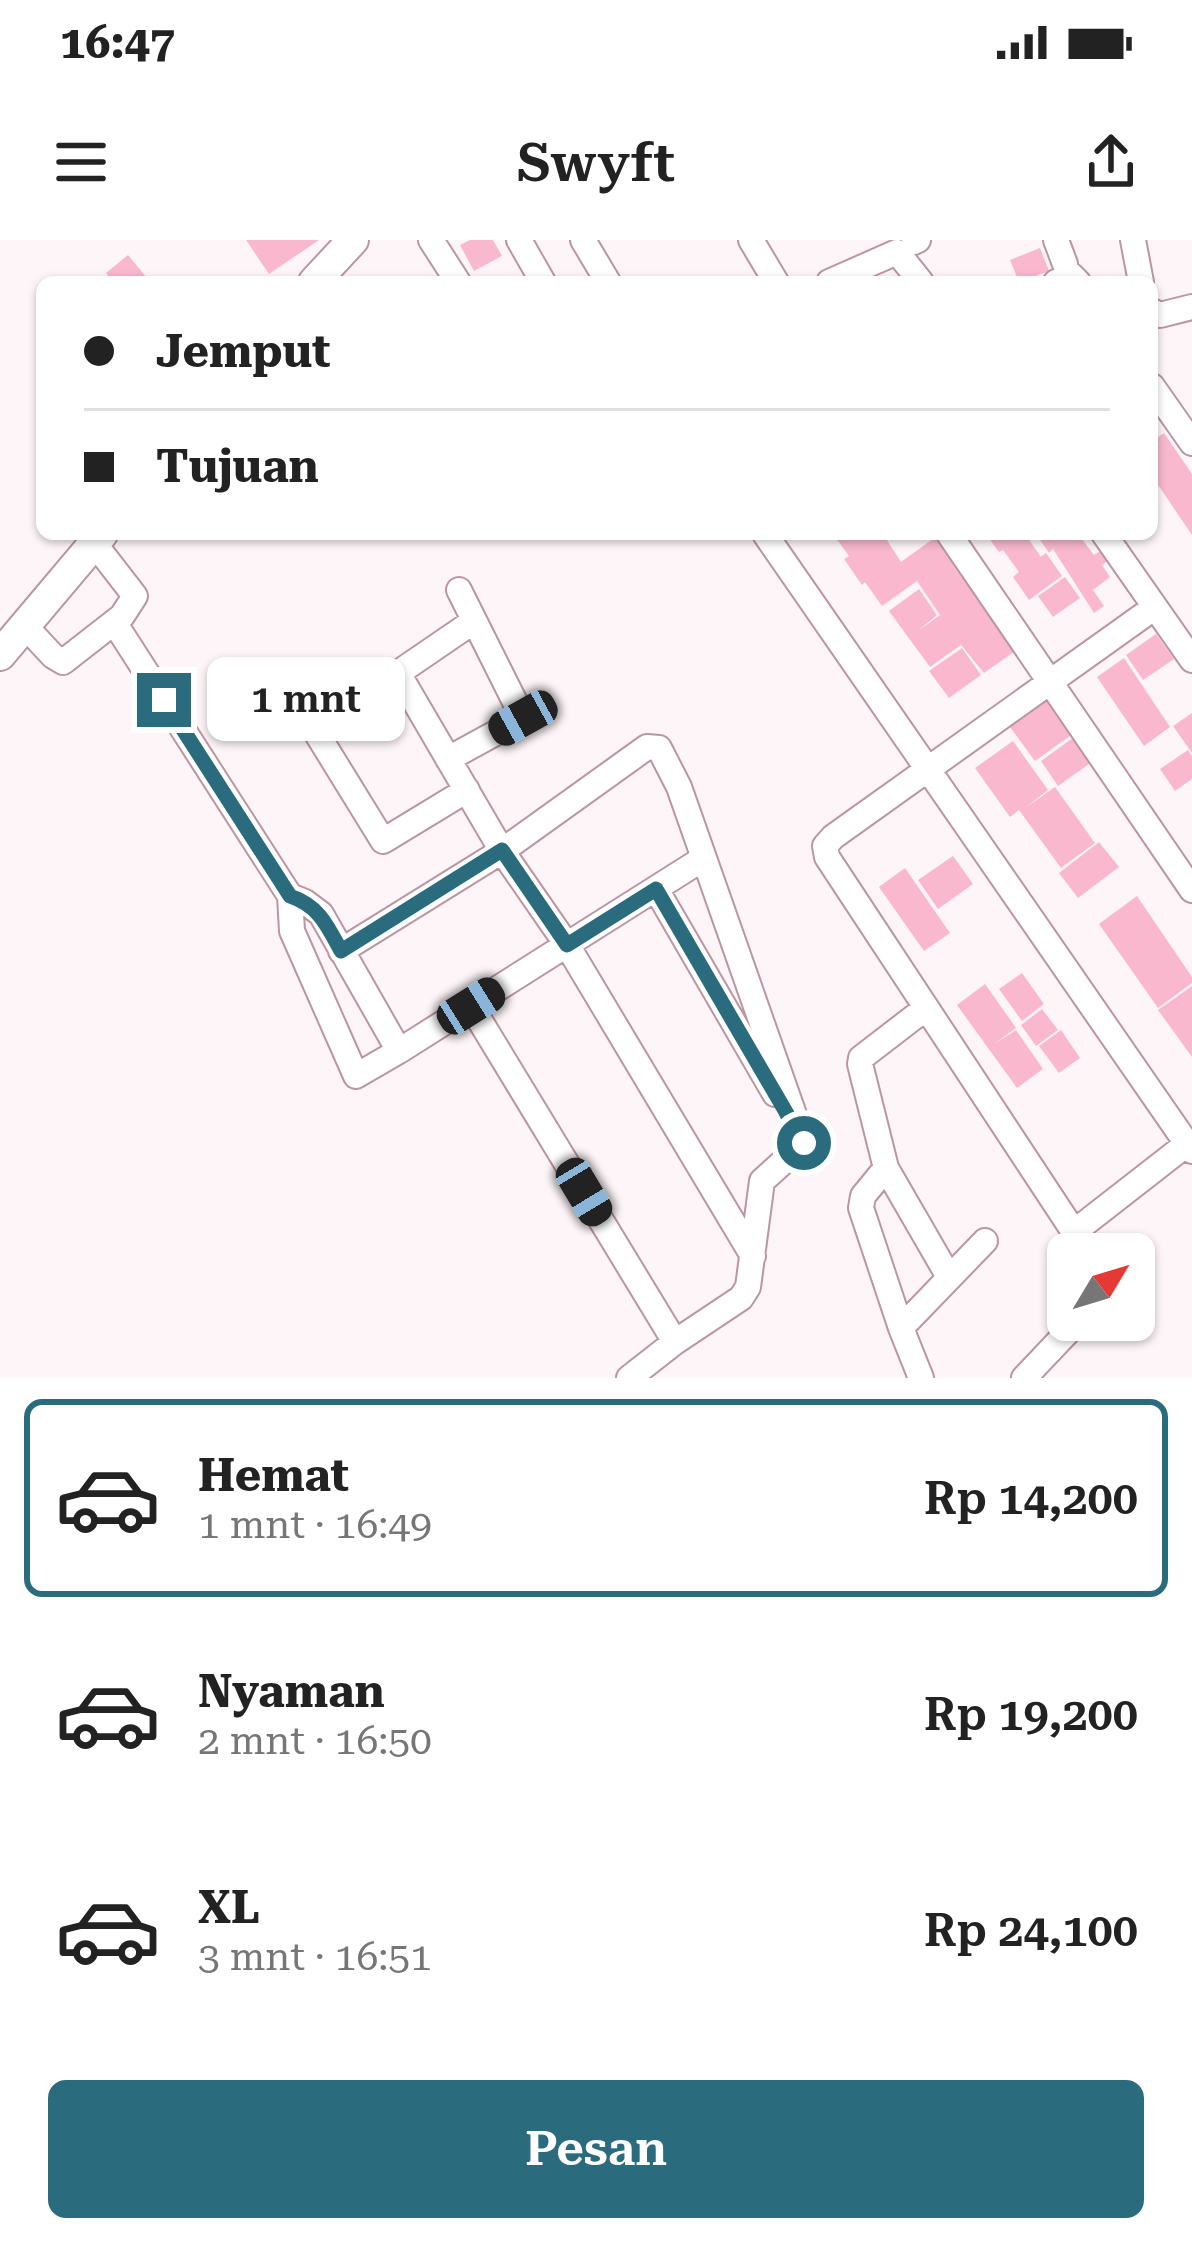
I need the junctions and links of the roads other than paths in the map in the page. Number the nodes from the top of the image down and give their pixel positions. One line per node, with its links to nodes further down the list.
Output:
1 (431, 240): 8 (street)
2 (518, 240): 9 (street)
3 (583, 240): 10 (street)
4 (751, 240): 11 (street)
5 (1132, 240): 14 (street)
6 (340, 245): 7 (main road)
7 (318, 276)
8 (454, 276)
9 (539, 276)
10 (604, 276)
11 (772, 276)
12 (843, 276): 13 (street)
13 (917, 276)
14 (1140, 276)
15 (1192, 307): 16 (street)
16 (1158, 314)
17 (1158, 393): 18 (street)
18 (1188, 427)
19 (97, 540): 28 (main road)
20 (99, 540): 27 (street)
21 (768, 540): 34 (street)
22 (953, 540): 32 (street)
23 (1108, 540): 25 (street)
24 (459, 590): 26 (street)
25 (1155, 607): 30 (street); 32 (street)
26 (474, 621): 31 (street); 33 (street)
27 (114, 622): 28 (street); 40 (street)
28 (25, 626): 29 (main road)
29 (0, 656)
30 (1192, 659)
31 (398, 673): 33 (street); 35 (street)
32 (1050, 680): 34 (street); 39 (street)
33 (448, 759): 35 (street)
34 (928, 767): 44 (street); 47 (street)
35 (467, 790): 36 (street)
36 (502, 850): 37 (street); 41 (street); 42 (street)
37 (704, 858): 38 (street); 46 (street)
38 (656, 889): 41 (street); 46 (street)
39 (1192, 890)
40 (290, 896): 42 (street); 45 (street)
41 (567, 945): 43 (street); 51 (street)
42 (341, 951): 45 (street)
43 (471, 1006): 45 (street); 55 (street)
44 (926, 1008): 48 (street); 49 (street)
45 (399, 1051)
46 (804, 1143): 51 (street)
47 (1189, 1147): 49 (street)
48 (886, 1168): 52 (street); 53 (street)
49 (1074, 1232)
50 (986, 1241): 52 (street)
51 (753, 1256): 55 (street)
52 (949, 1277): 53 (street)
53 (901, 1328): 57 (street)
54 (1059, 1341): 58 (street)
55 (675, 1342): 56 (street)
56 (629, 1378)
57 (921, 1378)
58 (1024, 1378)

